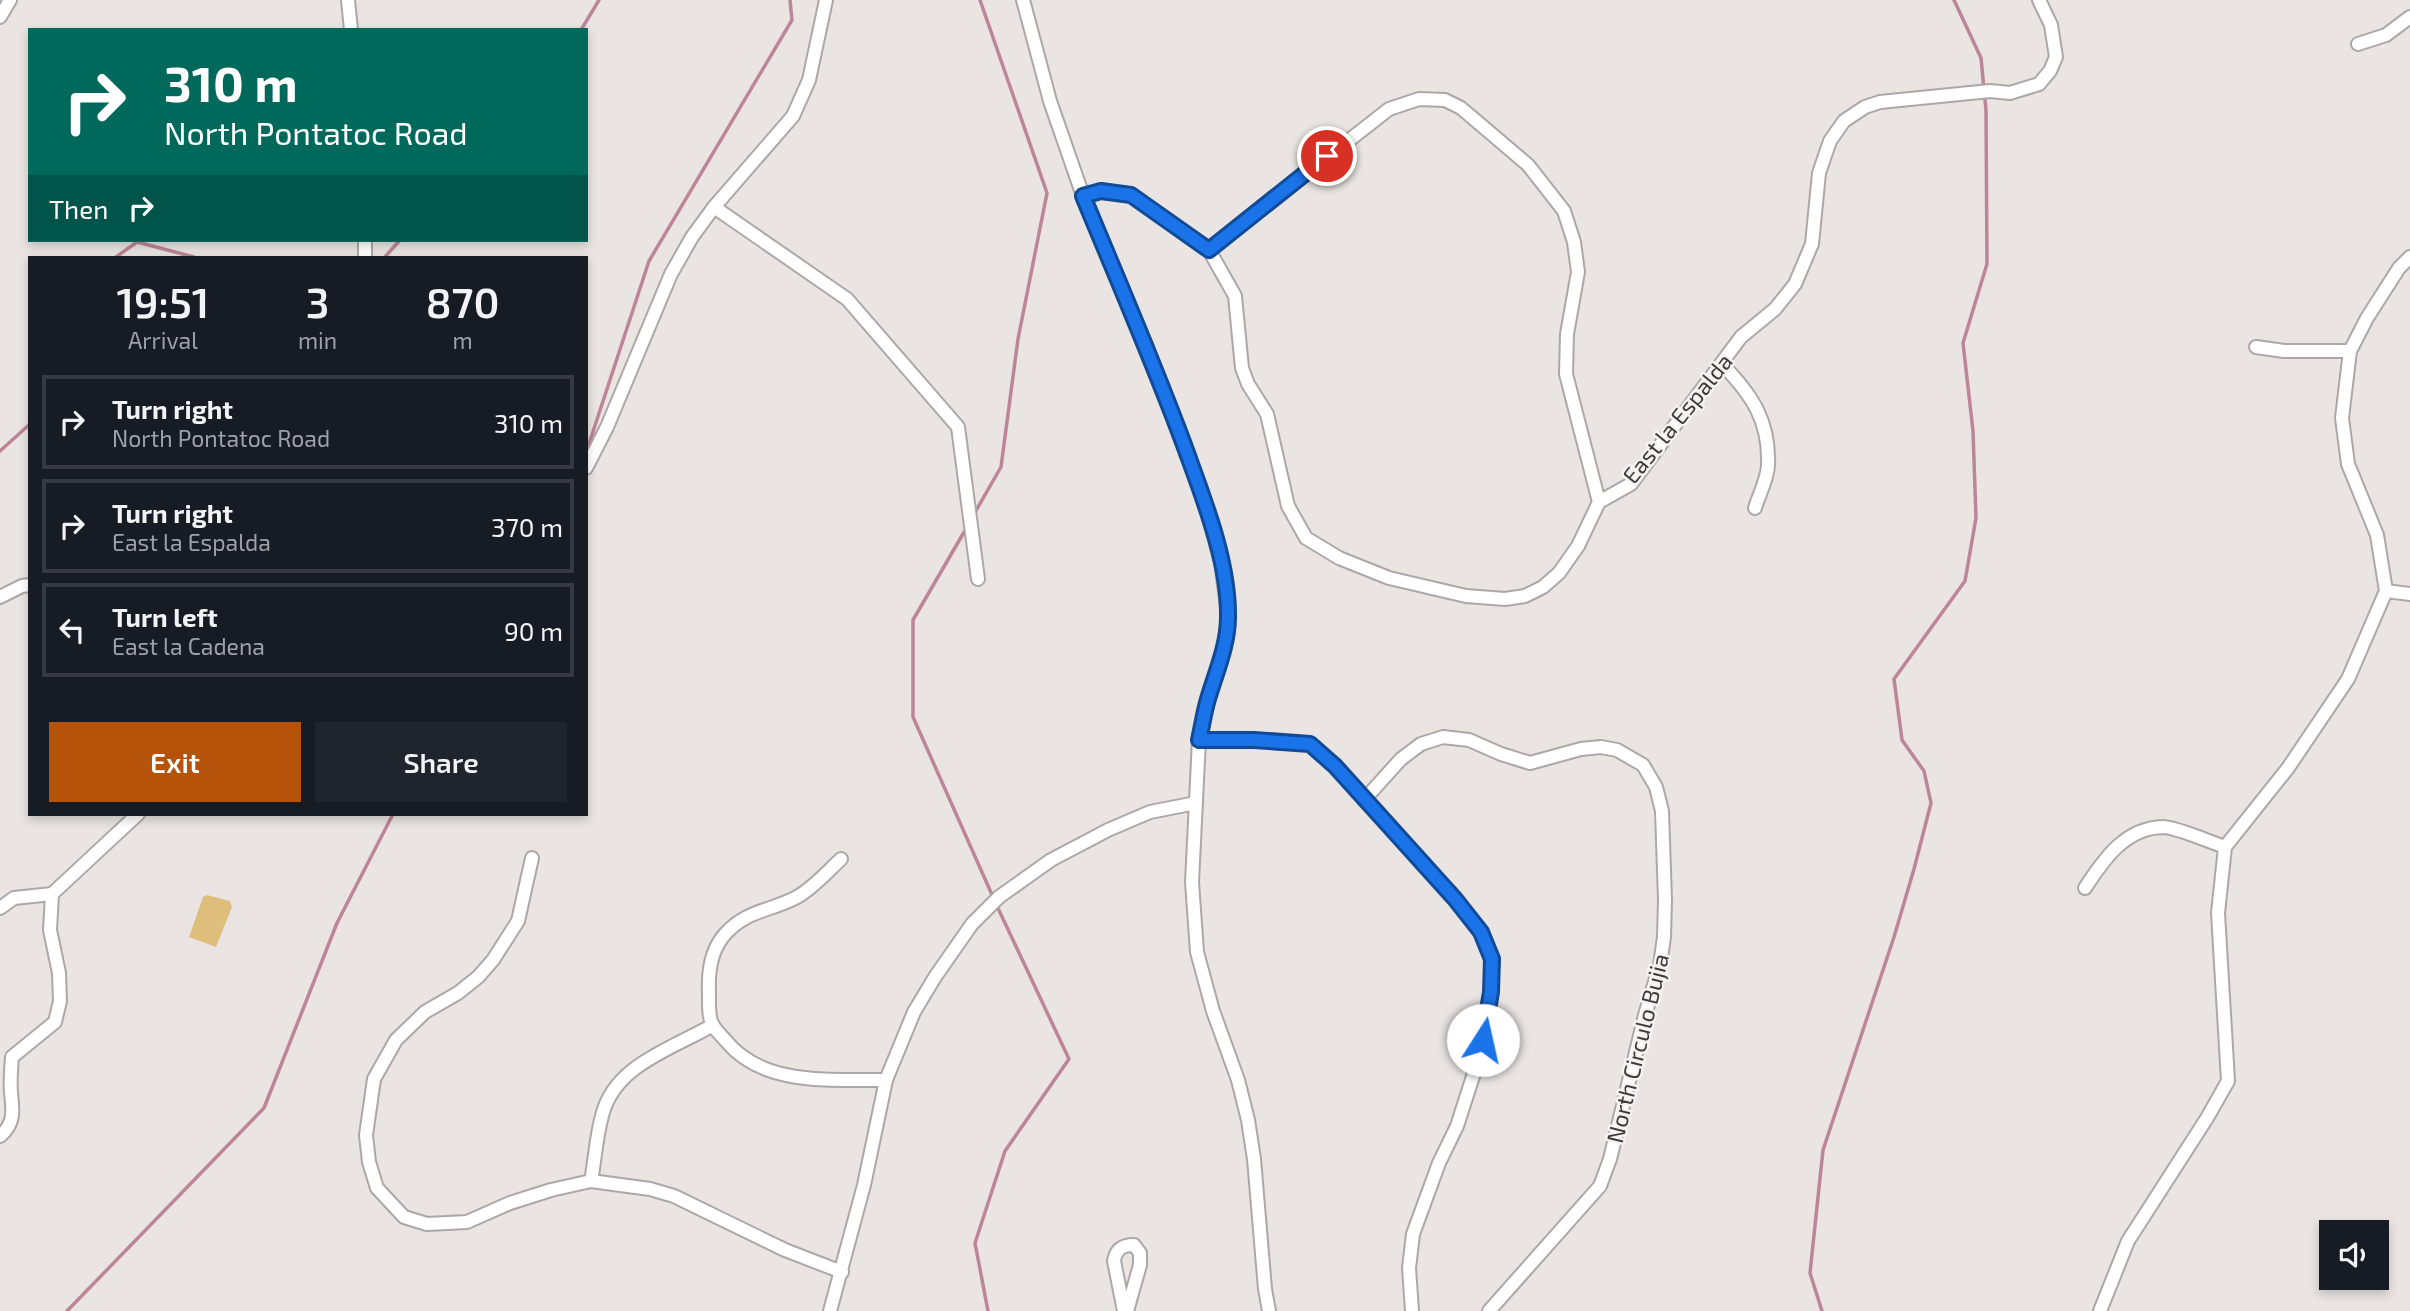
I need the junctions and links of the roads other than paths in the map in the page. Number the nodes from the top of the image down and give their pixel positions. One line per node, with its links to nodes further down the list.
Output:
1 (10, 0): 6 (street)
2 (348, 0): 8 (street)
3 (826, 0): 11 (street)
4 (1023, 0): 10 (street)
5 (2039, 0): 16 (street, East la Espalda)
6 (0, 17)
7 (2410, 17): 9 (street)
8 (351, 28)
9 (2358, 44)
10 (1083, 196): 12 (street); 25 (street)
11 (714, 207): 17 (street); 20 (street)
12 (1209, 250): 18 (street); 18 (street)
13 (2410, 257): 15 (street)
14 (2256, 347): 15 (street)
15 (2350, 351): 22 (street)
16 (1722, 364): 18 (street, East la Espalda); 19 (street)
17 (588, 464)
18 (1599, 502)
19 (1755, 508)
20 (978, 579)
21 (28, 585): 24 (street)
22 (2386, 591): 23 (street); 29 (street)
23 (2410, 593)
24 (0, 597)
25 (1199, 740): 26 (street); 27 (street)
26 (1364, 800): 42 (street); 43 (street, North Circulo Bujia)
27 (1196, 803): 36 (street); 41 (street)
28 (136, 816): 33 (street)
29 (2225, 847): 32 (street); 44 (street)
30 (532, 858): 38 (street)
31 (841, 859): 35 (street)
32 (2085, 888)
33 (52, 894): 34 (street); 37 (street)
34 (0, 908)
35 (713, 1025): 36 (street); 38 (street)
36 (886, 1080): 39 (street)
37 (0, 1136)
38 (592, 1181): 39 (street)
39 (842, 1272): 40 (street)
40 (830, 1311)
41 (1269, 1311)
42 (1412, 1311)
43 (1489, 1311)
44 (2099, 1311)

